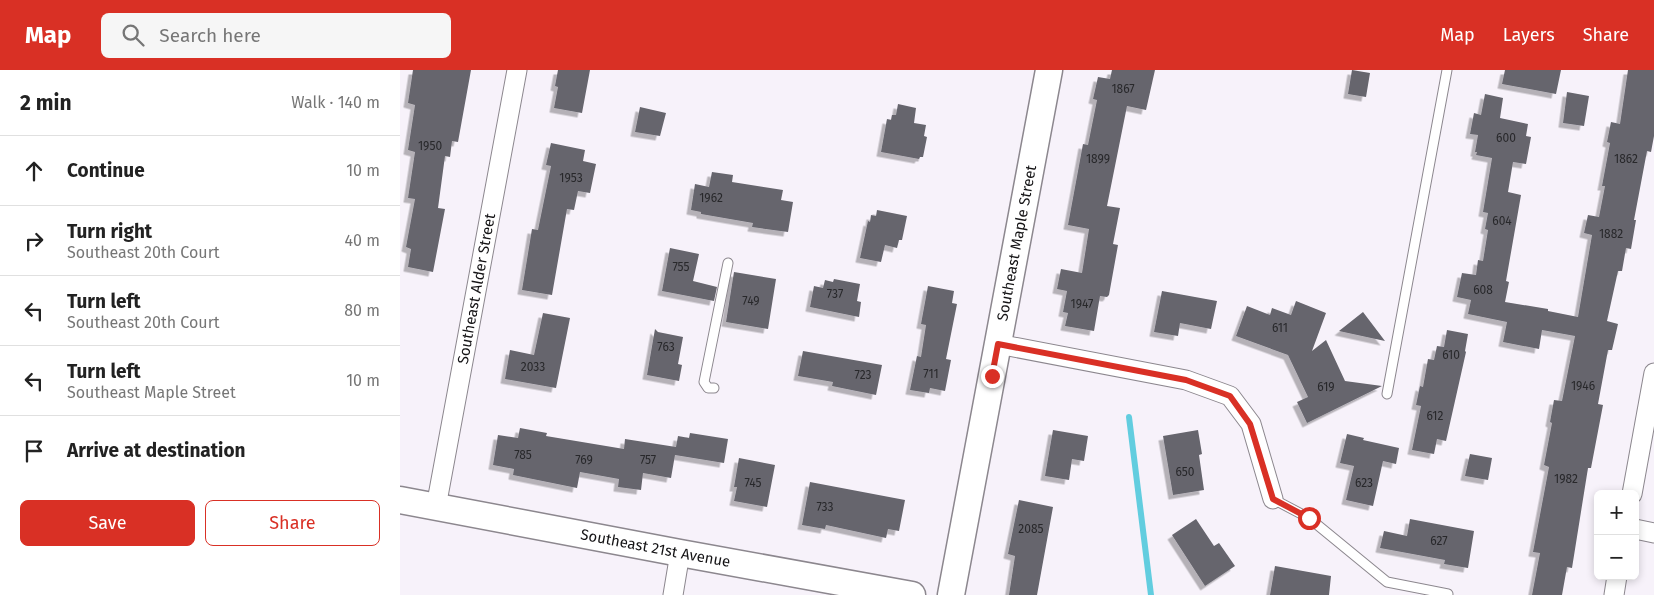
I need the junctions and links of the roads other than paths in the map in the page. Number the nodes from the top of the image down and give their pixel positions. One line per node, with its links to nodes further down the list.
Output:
1 (517, 70): 12 (street, Southeast Alder Street)
2 (1049, 70): 5 (street, Southeast Maple Street)
3 (1447, 70): 8 (lane)
4 (728, 262): 7 (lane)
5 (998, 344): 10 (street); 20 (street, Southeast Maple Street)
6 (1654, 373): 9 (street)
7 (714, 388)
8 (1387, 394)
9 (1633, 490)
10 (1273, 499): 17 (lane)
11 (400, 500): 12 (street, Southeast 21st Avenue)
12 (436, 507): 15 (street, Southeast 21st Avenue)
13 (1639, 530): 14 (street)
14 (1654, 533)
15 (680, 553): 18 (street); 19 (street, Southeast 21st Avenue)
16 (1616, 580): 21 (street)
17 (1448, 594)
18 (673, 595)
19 (912, 595)
20 (951, 595)
21 (1614, 595)

